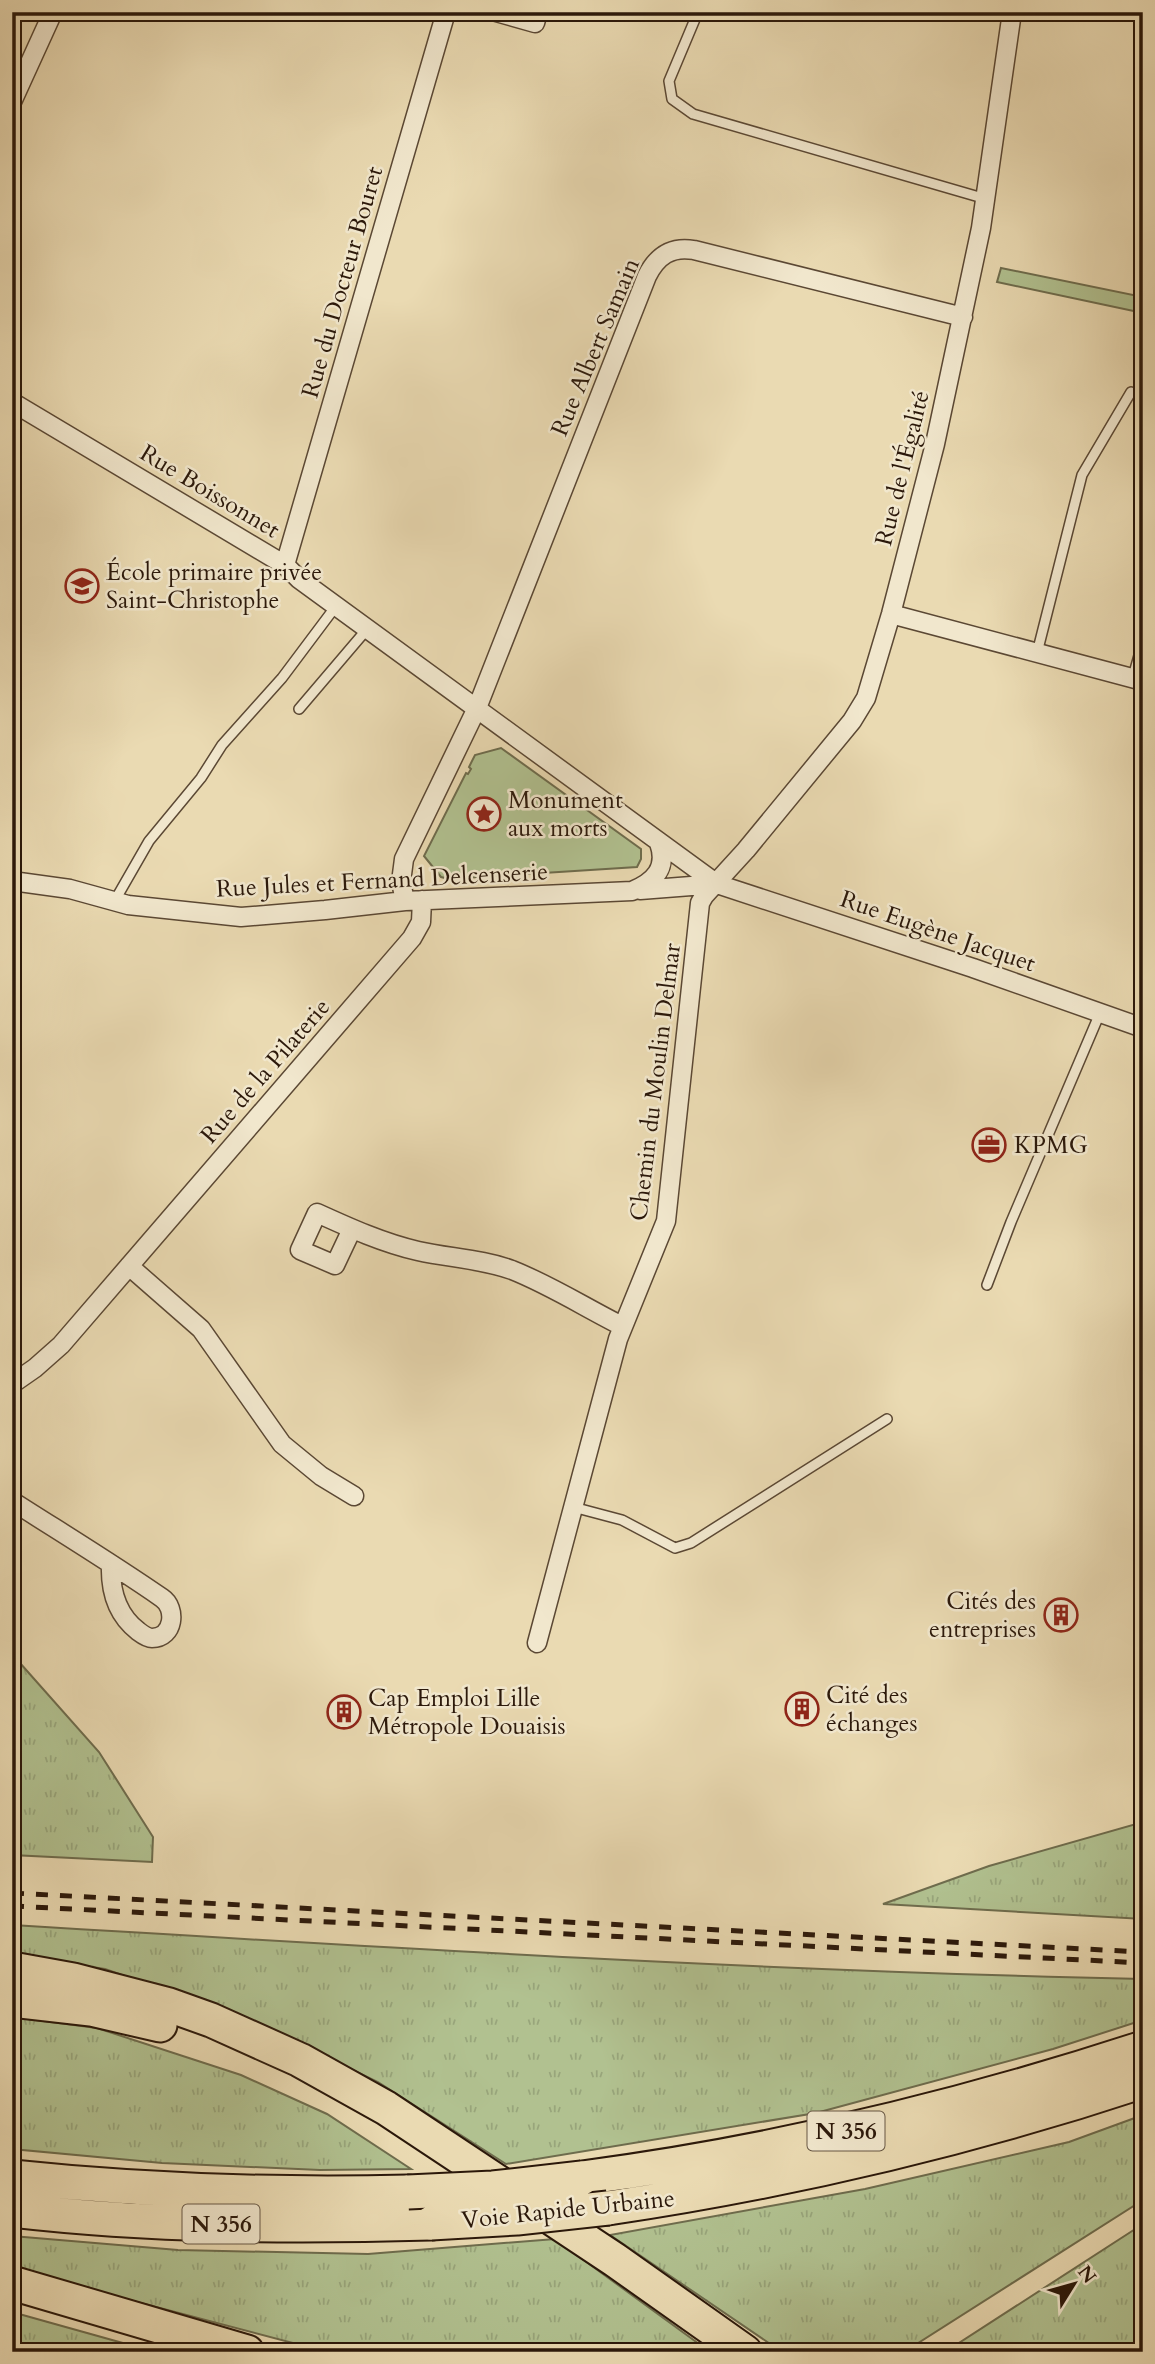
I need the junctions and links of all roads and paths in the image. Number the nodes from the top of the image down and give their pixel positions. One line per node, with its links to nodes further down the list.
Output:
1 (53, 12): 7 (street)
2 (446, 12): 12 (street, Rue du Docteur Bouret)
3 (496, 12): 4 (street)
4 (538, 12)
5 (698, 12): 8 (lane)
6 (1012, 12): 8 (street, Rue de l'Égalité)
7 (12, 102)
8 (986, 199): 9 (street, Rue de l'Égalité)
9 (963, 317): 14 (street, Rue de l'Égalité); 19 (street, Rue Albert Samain)
10 (1131, 392): 16 (lane)
11 (12, 402): 12 (street, Rue Boissonnet)
12 (285, 565): 13 (street, Rue Boissonnet)
13 (336, 606): 15 (street, Rue Boissonnet); 26 (lane)
14 (891, 614): 16 (street); 23 (street, Rue de l'Égalité)
15 (368, 628): 19 (street, Rue Boissonnet); 20 (lane)
16 (1037, 653): 18 (street)
17 (1143, 658): 18 (street)
18 (1140, 680)
19 (477, 708): 21 (street, Rue Boissonnet); 25 (street, Rue de la Pilaterie)
20 (299, 709)
21 (659, 843): 23 (street, Rue Boissonnet); 24 (street)
22 (12, 881): 26 (street, Rue Jules et Fernand Delcenserie)
23 (717, 884): 24 (street, Rue Jules et Fernand Delcenserie); 27 (street, Rue Eugène Jacquet); 32 (street, Chemin du Moulin Delmar)
24 (632, 891): 25 (street, Rue Jules et Fernand Delcenserie)
25 (414, 901): 26 (street, Rue Jules et Fernand Delcenserie); 30 (street, Rue de la Pilaterie)
26 (114, 902)
27 (1100, 1013): 28 (street, Rue Eugène Jacquet); 31 (lane)
28 (1143, 1028)
29 (352, 1229): 32 (street)
30 (129, 1266): 33 (street, Rue de la Pilaterie); 35 (street)
31 (987, 1286)
32 (622, 1326): 37 (street, Chemin du Moulin Delmar)
33 (12, 1384)
34 (887, 1419): 37 (lane)
35 (354, 1496)
36 (12, 1502): 38 (street)
37 (573, 1507): 39 (street, Chemin du Moulin Delmar)
38 (111, 1564)
39 (537, 1643)
40 (12, 1969): 45 (highway)
41 (12, 2000): 45 (highway)
42 (1143, 2048): 43 (highway, N 356)
43 (1109, 2076): 44 (highway, N 356); 46 (highway, Voie Rapide Urbaine / N 356, bridge); 47 (highway, Voie Rapide Urbaine / N 356, bridge)
44 (1143, 2081)
45 (462, 2160): 50 (highway)
46 (12, 2177)
47 (12, 2210)
48 (12, 2283): 51 (highway)
49 (12, 2294): 51 (highway)
50 (727, 2343): 52 (highway)
51 (243, 2351)
52 (746, 2352)

